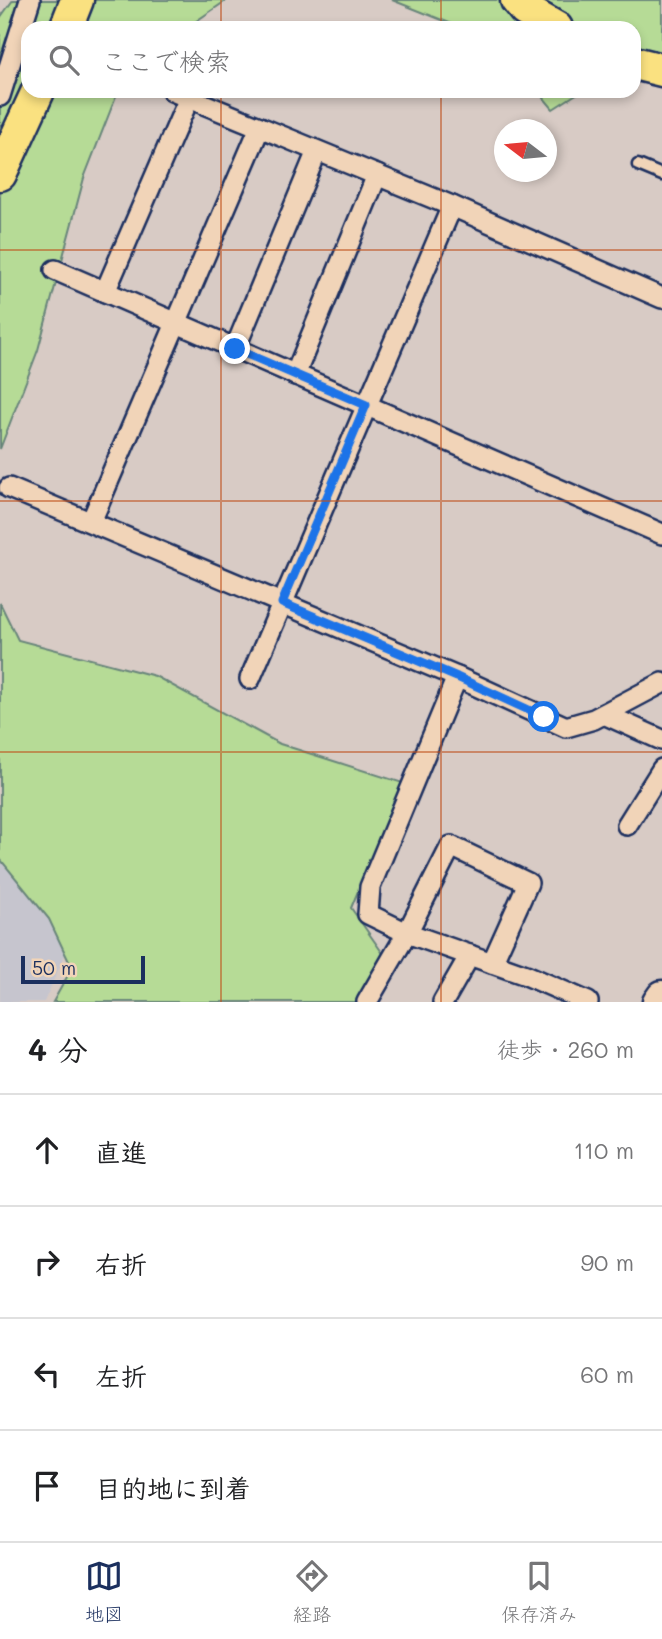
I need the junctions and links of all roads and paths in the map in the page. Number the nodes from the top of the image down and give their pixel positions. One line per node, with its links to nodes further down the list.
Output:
1 (30, 0): 4 (street)
2 (77, 0): 5 (main road)
3 (517, 0): 6 (main road)
4 (23, 21)
5 (69, 21)
6 (544, 21)
7 (21, 29): 10 (street)
8 (641, 65): 9 (main road)
9 (662, 70)
10 (0, 96)
11 (35, 98): 17 (main road)
12 (178, 98): 22 (street)
13 (190, 98): 14 (street)
14 (260, 127): 15 (street); 24 (street)
15 (317, 151): 18 (street); 25 (street)
16 (638, 165): 19 (lane)
17 (0, 174)
18 (377, 175): 20 (street); 26 (street)
19 (662, 175)
20 (452, 206): 23 (street); 27 (street)
21 (55, 270): 22 (street)
22 (105, 292): 24 (street)
23 (662, 298)
24 (177, 324): 25 (street); 29 (street)
25 (235, 349): 26 (street)
26 (295, 375): 27 (street)
27 (366, 405): 30 (street); 31 (street)
28 (9, 488): 29 (street)
29 (91, 522): 31 (street)
30 (662, 534)
31 (282, 603): 32 (street); 33 (street)
32 (457, 677): 35 (street); 39 (street)
33 (250, 679)
34 (662, 683): 35 (street)
35 (604, 714): 36 (street)
36 (662, 740)
37 (662, 769): 38 (street)
38 (627, 825)
39 (407, 933): 40 (street); 41 (street); 43 (street)
40 (470, 955): 41 (street); 44 (street)
41 (492, 963): 45 (street)
42 (662, 995): 46 (street)
43 (367, 1002)
44 (443, 1002)
45 (587, 1002)
46 (657, 1002)

